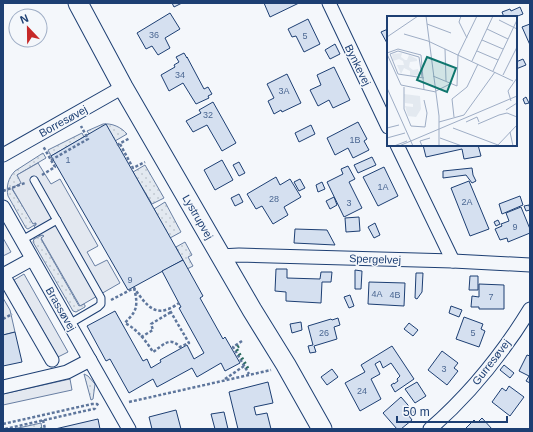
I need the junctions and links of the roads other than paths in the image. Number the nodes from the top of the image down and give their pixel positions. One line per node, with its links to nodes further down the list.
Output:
1 (78, 3): 3 (street, Lystrupvej)
2 (329, 3): 4 (street, Bynkevej)
3 (123, 87): 6 (street, Borresøvej); 11 (street, Lystrupvej)
4 (387, 125)
5 (397, 146): 13 (street)
6 (3, 155)
7 (34, 180): 9 (lane)
8 (3, 207): 10 (street, Brassøvej)
9 (57, 220): 10 (lane); 17 (lane)
10 (22, 240): 12 (street, Brassøvej)
11 (220, 256): 13 (street, Spergelvej); 22 (street, Lystrupvej)
12 (32, 258): 15 (street); 17 (street, Brassøvej)
13 (453, 261): 14 (street, Spergelvej)
14 (530, 265)
15 (3, 275): 18 (street)
16 (530, 309): 23 (street, Gurresøvej)
17 (69, 324): 19 (street, Brassøvej)
18 (52, 360)
19 (90, 360): 20 (street); 21 (street, Brassøvej)
20 (3, 387)
21 (129, 429)
22 (322, 429)
23 (430, 429)

